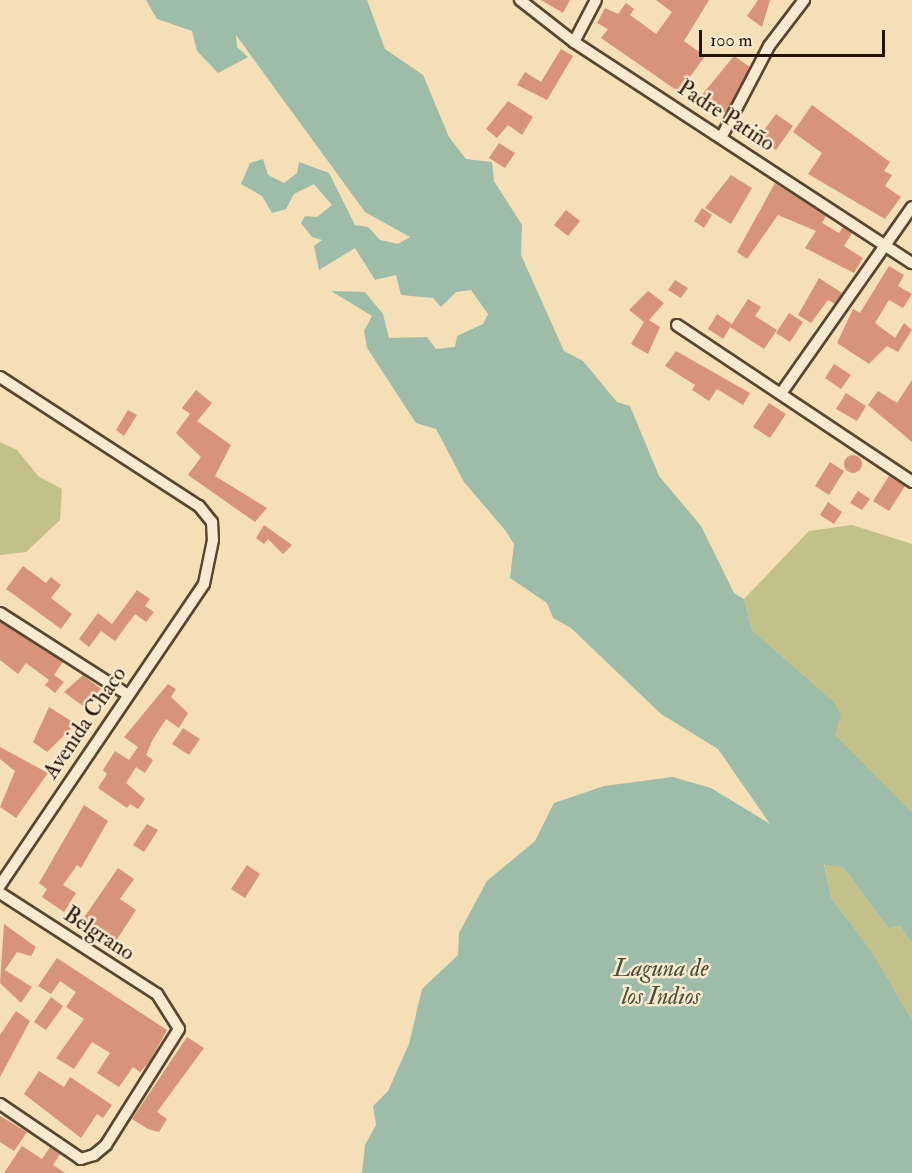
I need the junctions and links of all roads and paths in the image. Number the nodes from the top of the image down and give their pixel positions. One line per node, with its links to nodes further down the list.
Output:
1 (520, 0): 4 (street, Padre Patiño)
2 (596, 0): 4 (street)
3 (804, 0): 5 (street)
4 (574, 42): 5 (street, Padre Patiño)
5 (722, 136): 7 (street, Padre Patiño)
6 (912, 207): 7 (street)
7 (886, 245): 8 (street, Padre Patiño); 11 (street)
8 (912, 263)
9 (676, 325): 11 (street)
10 (0, 377): 14 (street, Avenida Chaco)
11 (782, 392): 12 (street)
12 (912, 482)
13 (0, 614): 14 (street)
14 (128, 695): 15 (street, Avenida Chaco)
15 (0, 885)
16 (0, 893): 17 (street, Belgrano)
17 (0, 1104)

